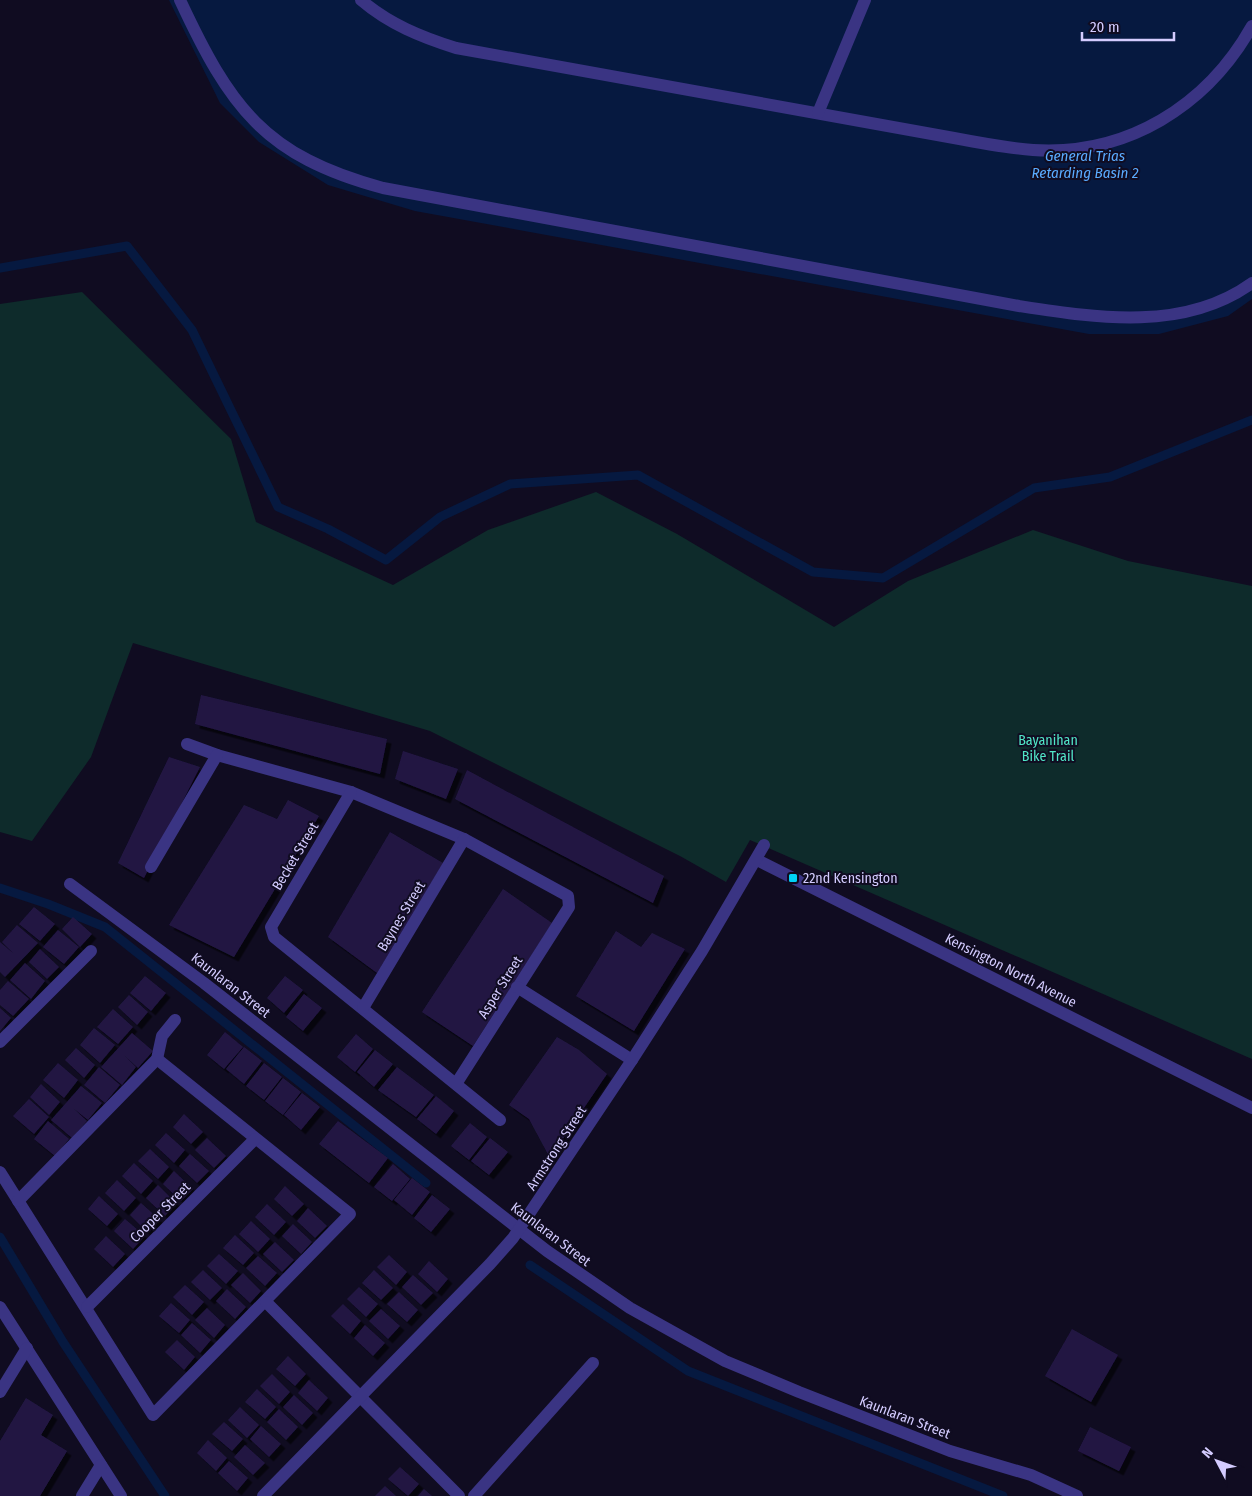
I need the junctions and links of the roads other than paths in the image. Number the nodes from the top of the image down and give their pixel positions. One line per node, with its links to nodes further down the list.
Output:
1 (180, 0): 6 (street)
2 (361, 0): 5 (street)
3 (865, 0): 5 (street)
4 (1252, 26): 5 (street)
5 (818, 113)
6 (1252, 283)
7 (187, 744): 8 (street)
8 (217, 754): 9 (street); 13 (street)
9 (351, 792): 10 (street); 17 (street, Becket Street)
10 (464, 839): 16 (street, Asper Street); 17 (street, Baynes Street)
11 (764, 845): 12 (street, Armstrong Street)
12 (757, 860): 21 (street, Armstrong Street); 23 (street, Kensington North Avenue)
13 (151, 867)
14 (70, 884): 28 (street, Kaunlaran Street)
15 (91, 951): 19 (street)
16 (517, 987): 21 (street); 22 (street, Asper Street)
17 (363, 1008): 22 (street)
18 (175, 1020): 20 (street)
19 (0, 1042)
20 (157, 1059): 25 (street); 27 (street)
21 (632, 1060): 28 (street, Armstrong Street)
22 (456, 1084): 24 (street)
23 (1252, 1108)
24 (500, 1120)
25 (255, 1139): 29 (street); 31 (street, Cooper Street)
26 (0, 1172): 27 (street)
27 (18, 1201): 31 (street)
28 (519, 1229): 35 (street, Armstrong Street); 42 (street, Kaunlaran Street)
29 (266, 1302): 31 (street); 35 (street)
30 (0, 1307): 32 (street)
31 (87, 1307)
32 (27, 1348): 34 (street); 36 (street)
33 (593, 1363): 41 (street)
34 (0, 1392)
35 (360, 1396): 39 (street, Armstrong Street); 40 (street)
36 (101, 1465): 37 (street); 38 (street)
37 (82, 1496)
38 (121, 1496)
39 (263, 1496)
40 (459, 1496)
41 (474, 1496)
42 (1077, 1496)

